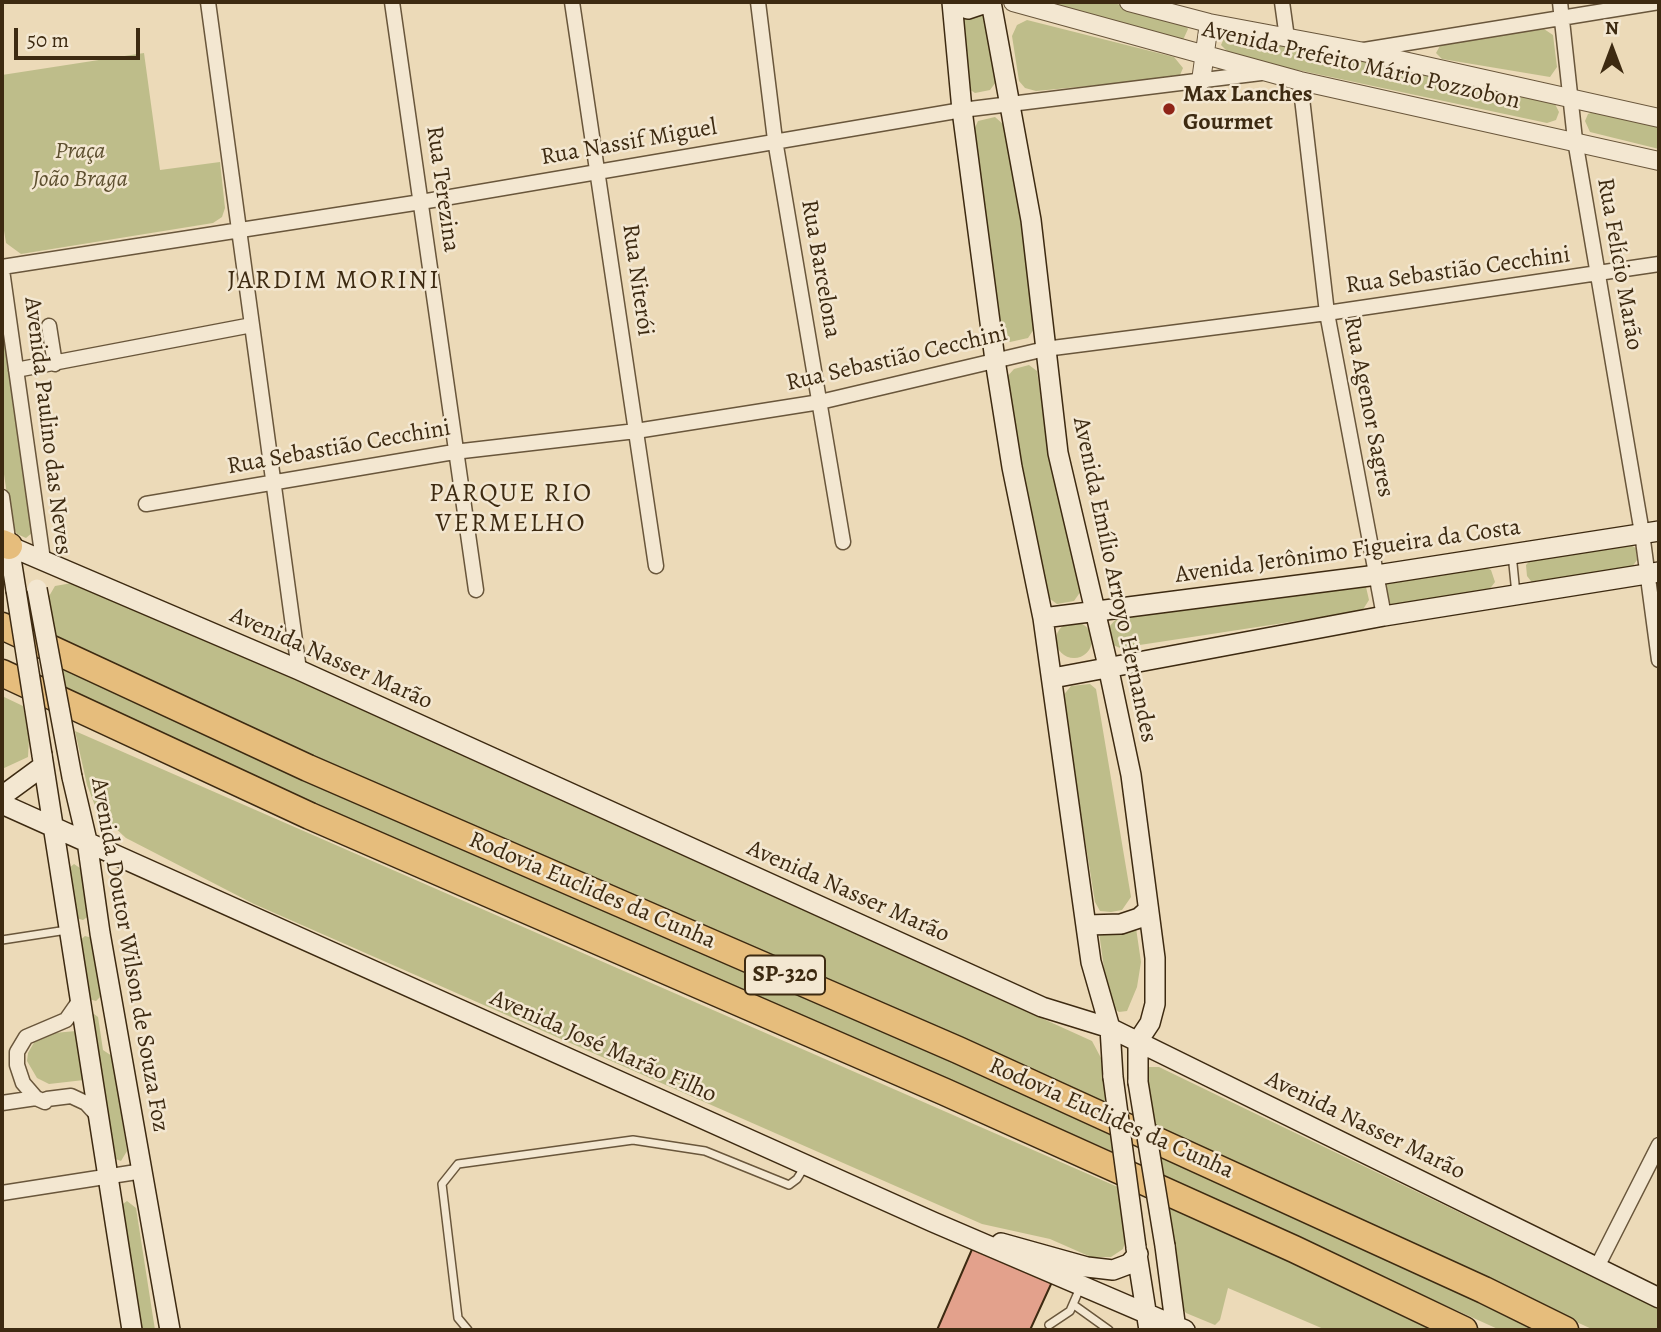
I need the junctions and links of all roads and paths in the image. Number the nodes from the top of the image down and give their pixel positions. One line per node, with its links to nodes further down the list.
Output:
1 (208, 2): 29 (street)
2 (392, 2): 28 (street, Rua Terezina)
3 (572, 2): 27 (street, Rua Niterói)
4 (758, 2): 24 (street, Rua Barcelona)
5 (952, 2): 6 (main road, Avenida Emílio Arroyo Hernandes); 22 (main road, Avenida Emílio Arroyo Hernandes)
6 (990, 2): 21 (main road, Avenida Emílio Arroyo Hernandes)
7 (1013, 2): 16 (street, Avenida Prefeito Mário Pozzobon)
8 (1129, 2): 13 (street, Avenida Prefeito Mário Pozzobon)
9 (1282, 2): 14 (street)
10 (1560, 2): 12 (street, Rua Felício Marão)
11 (1659, 2): 12 (street)
12 (1563, 18): 15 (street); 20 (street, Rua Felício Marão)
13 (1209, 23): 14 (street, Avenida Prefeito Mário Pozzobon); 16 (street)
14 (1287, 38): 15 (street, Avenida Prefeito Mário Pozzobon)
15 (1359, 51): 20 (street, Avenida Prefeito Mário Pozzobon)
16 (1204, 55): 17 (street, Avenida Prefeito Mário Pozzobon); 18 (street)
17 (1266, 72): 18 (street, Rua Nassif Miguel); 19 (street, Avenida Prefeito Mário Pozzobon)
18 (1201, 81): 21 (street, Rua Nassif Miguel)
19 (1300, 81): 25 (street, Avenida Prefeito Mário Pozzobon); 33 (street, Rua Agenor Sagres)
20 (1570, 97): 23 (street, Avenida Prefeito Mário Pozzobon); 25 (street, Rua Felício Marão)
21 (1010, 103): 22 (street, Rua Nassif Miguel); 36 (main road, Avenida Emílio Arroyo Hernandes)
22 (962, 110): 24 (street, Rua Nassif Miguel); 37 (main road, Avenida Emílio Arroyo Hernandes)
23 (1659, 118)
24 (775, 140): 27 (street, Rua Nassif Miguel); 40 (street, Rua Barcelona)
25 (1575, 140): 26 (street, Avenida Prefeito Mário Pozzobon); 32 (street, Rua Felício Marão)
26 (1659, 161)
27 (598, 173): 28 (street, Rua Nassif Miguel); 41 (street, Rua Niterói)
28 (421, 202): 29 (street, Rua Nassif Miguel); 42 (street, Rua Terezina)
29 (239, 232): 31 (street, Rua Nassif Miguel); 34 (street)
30 (1659, 264): 32 (street, Rua Sebastião Cecchini)
31 (2, 269): 39 (street, Avenida Paulino das Neves)
32 (1598, 274): 33 (street, Rua Sebastião Cecchini); 46 (street, Rua Felício Marão)
33 (1327, 313): 36 (street, Rua Sebastião Cecchini); 53 (street, Rua Agenor Sagres)
34 (252, 325): 38 (street); 43 (street)
35 (49, 326): 38 (street)
36 (1045, 349): 37 (street, Rua Sebastião Cecchini); 57 (main road, Avenida Emílio Arroyo Hernandes)
37 (995, 360): 40 (street, Rua Sebastião Cecchini); 59 (main road, Avenida Emílio Arroyo Hernandes)
38 (55, 364): 39 (street)
39 (16, 370): 50 (street, Avenida Paulino das Neves)
40 (820, 402): 41 (street, Rua Sebastião Cecchini); 47 (street, Rua Barcelona)
41 (636, 431): 42 (street, Rua Sebastião Cecchini); 51 (street, Rua Niterói)
42 (454, 452): 43 (street, Rua Sebastião Cecchini); 55 (street, Rua Terezina)
43 (275, 482): 45 (street, Rua Sebastião Cecchini); 63 (street)
44 (2, 497): 48 (street)
45 (146, 504)
46 (1650, 532): 49 (main road, Avenida Jerônimo Figueira da Costa); 52 (street, Rua Felício Marão)
47 (843, 542)
48 (5, 544): 50 (main road, Avenida Nasser Marão); 66 (main road, bridge)
49 (1512, 554): 53 (main road, Avenida Jerônimo Figueira da Costa); 56 (lane)
50 (43, 560): 54 (main road, Avenida Paulino das Neves); 63 (main road, Avenida Nasser Marão)
51 (656, 566)
52 (1653, 573): 56 (main road); 61 (street, Rua Felício Marão)
53 (1377, 575): 57 (main road, Avenida Jerônimo Figueira da Costa); 58 (street, Rua Agenor Sagres)
54 (37, 589): 70 (main road, Avenida Doutor Wilson de Souza Foz, bridge)
55 (476, 590)
56 (1516, 594): 58 (main road)
57 (1095, 612): 59 (main road, Avenida Jerônimo Figueira da Costa); 62 (main road, Avenida Emílio Arroyo Hernandes)
58 (1384, 616): 62 (main road)
59 (1043, 618): 65 (main road, Avenida Emílio Arroyo Hernandes)
60 (2, 626): 103 (highway, Rodovia Euclides da Cunha / SP-320)
61 (1659, 660)
62 (1108, 666): 65 (main road); 71 (main road, Avenida Emílio Arroyo Hernandes)
63 (299, 670): 77 (main road, Avenida Nasser Marão)
64 (2, 673): 102 (highway, Rodovia Euclides da Cunha / SP-320)
65 (1053, 678): 72 (main road, Avenida Emílio Arroyo Hernandes)
66 (43, 760): 67 (main road); 69 (main road)
67 (2, 796)
68 (2, 803): 69 (main road, Avenida José Marão Filho)
69 (53, 826): 70 (main road, Avenida José Marão Filho); 74 (main road)
70 (87, 841): 73 (main road, Avenida Doutor Wilson de Souza Foz); 86 (main road, Avenida José Marão Filho)
71 (1148, 910): 72 (main road); 78 (main road, Avenida Emílio Arroyo Hernandes)
72 (1087, 925): 77 (main road, Avenida Emílio Arroyo Hernandes)
73 (99, 926): 74 (main road); 81 (main road, Avenida Doutor Wilson de Souza Foz)
74 (69, 930): 75 (lane); 76 (main road)
75 (2, 940)
76 (80, 1000): 79 (street); 81 (main road); 84 (main road)
77 (1110, 1028): 78 (main road, Avenida Nasser Marão); 91 (main road, Avenida Emílio Arroyo Hernandes, bridge)
78 (1138, 1041): 92 (main road, Avenida Nasser Marão); 97 (main road, Avenida Emílio Arroyo Hernandes, bridge)
79 (19, 1048): 80 (street); 82 (street)
80 (2, 1050)
81 (122, 1053): 87 (main road, Avenida Doutor Wilson de Souza Foz)
82 (36, 1098): 83 (street); 84 (street)
83 (2, 1103)
84 (99, 1116): 88 (main road)
85 (1659, 1145): 92 (street)
86 (806, 1165): 90 (main road, Avenida José Marão Filho); 100 (lane)
87 (143, 1171): 88 (street); 99 (main road, Avenida Doutor Wilson de Souza Foz)
88 (108, 1176): 89 (street); 98 (main road)
89 (2, 1193)
90 (933, 1222): 91 (main road); 93 (main road, Avenida José Marão Filho)
91 (1137, 1251): 95 (main road, Avenida Emílio Arroyo Hernandes)
92 (1597, 1268): 94 (main road, Avenida Nasser Marão)
93 (1077, 1296): 95 (main road, Avenida José Marão Filho); 96 (lane); 101 (lane)
94 (1659, 1298)
95 (1147, 1322): 97 (main road, Avenida José Marão Filho)
96 (1049, 1325)
97 (1178, 1329)
98 (132, 1330)
99 (170, 1330)
100 (468, 1330)
101 (1104, 1330)
102 (1464, 1330)
103 (1565, 1330)

